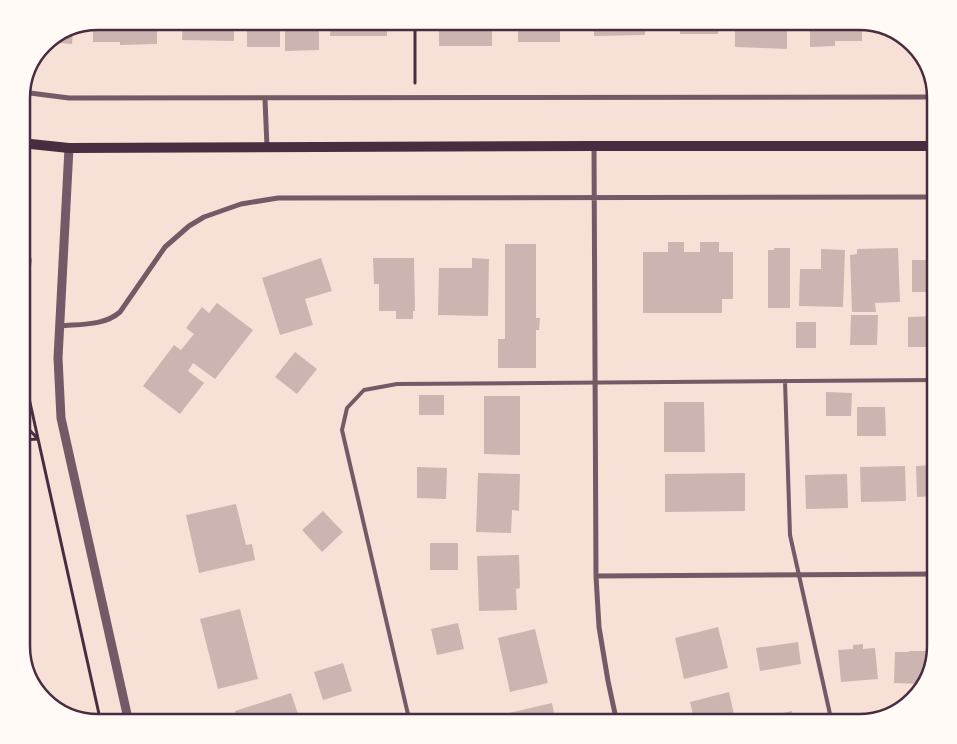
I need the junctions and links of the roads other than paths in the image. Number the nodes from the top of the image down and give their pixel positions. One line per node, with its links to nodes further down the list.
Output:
1 (30, 93): 3 (street)
2 (927, 97): 3 (street)
3 (265, 99): 8 (street)
4 (30, 144): 7 (main road)
5 (594, 146): 6 (main road); 8 (main road); 10 (street)
6 (927, 146)
7 (69, 148): 8 (main road); 11 (street)
8 (267, 148)
9 (927, 197): 10 (street)
10 (594, 198): 11 (street); 14 (street)
11 (60, 326): 18 (street)
12 (927, 380): 13 (lane)
13 (785, 381): 14 (lane); 16 (lane)
14 (595, 382): 17 (street); 19 (lane)
15 (927, 574): 16 (street)
16 (800, 575): 17 (street); 21 (lane)
17 (596, 576): 20 (street)
18 (127, 714)
19 (408, 714)
20 (615, 714)
21 (830, 714)

